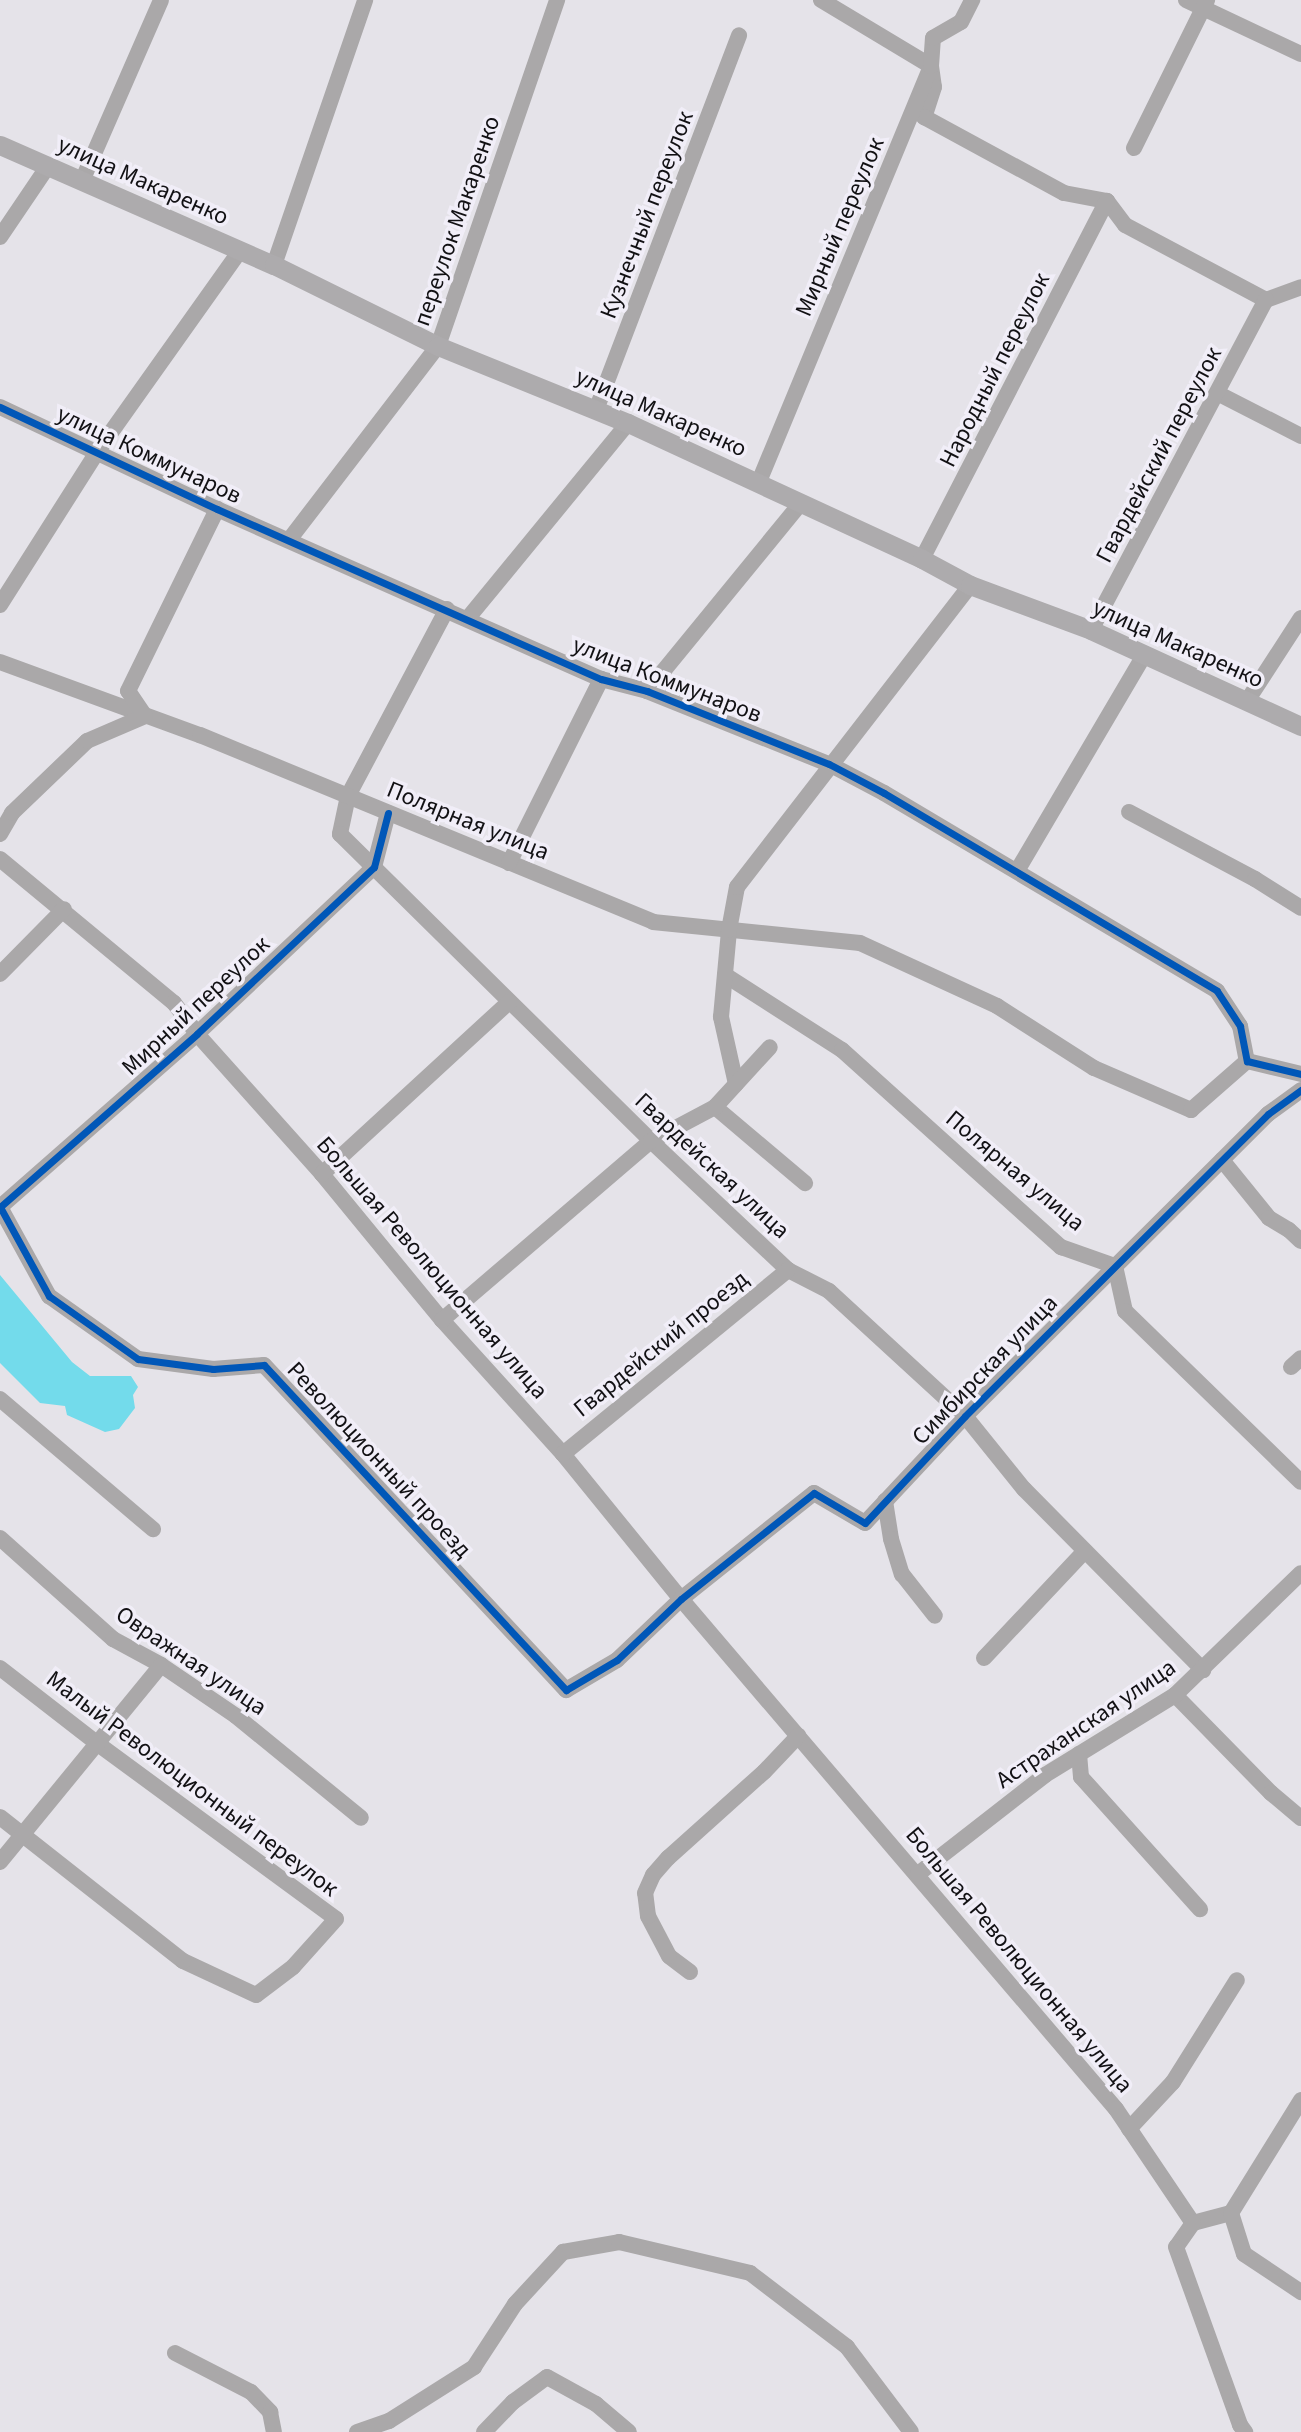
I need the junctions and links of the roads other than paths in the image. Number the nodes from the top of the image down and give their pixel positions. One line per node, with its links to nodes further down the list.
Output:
1 (161, 0): 14 (street)
2 (365, 0): 18 (street)
3 (557, 0): 21 (street, переулок Макаренко)
4 (821, 0): 10 (street)
5 (972, 0): 10 (street, Мирный переулок)
6 (1186, 0): 7 (street)
7 (1205, 4): 9 (street); 12 (street)
8 (739, 36): 24 (street, Кузнечный переулок)
9 (1301, 54)
10 (931, 66): 15 (street); 28 (street, Мирный переулок)
11 (0, 145): 13 (main road, улица Макаренко)
12 (1134, 148)
13 (48, 166): 14 (main road, улица Макаренко); 16 (street)
14 (82, 181): 17 (main road, улица Макаренко)
15 (1107, 201): 20 (street); 32 (street, Народный переулок)
16 (0, 237)
17 (240, 251): 18 (main road, улица Макаренко); 27 (street)
18 (274, 265): 21 (main road, улица Макаренко)
19 (1301, 287): 20 (street)
20 (1266, 300): 22 (street, Гвардейский переулок)
21 (438, 346): 24 (main road, улица Макаренко); 31 (street, переулок Макаренко)
22 (1219, 394): 26 (street); 38 (street, Гвардейский переулок)
23 (0, 407): 27 (street, улица Коммунаров)
24 (597, 410): 25 (main road, улица Макаренко)
25 (628, 423): 28 (main road, улица Макаренко); 36 (street)
26 (1301, 436)
27 (97, 452): 30 (street, улица Коммунаров); 34 (street)
28 (758, 484): 29 (main road, улица Макаренко)
29 (801, 503): 32 (main road, улица Макаренко); 42 (street)
30 (217, 509): 31 (street, улица Коммунаров); 44 (street)
31 (289, 540): 35 (street, улица Коммунаров)
32 (922, 559): 33 (main road, улица Макаренко)
33 (970, 585): 38 (main road, улица Макаренко); 46 (street)
34 (0, 605)
35 (447, 609): 36 (street, улица Коммунаров); 47 (street)
36 (468, 618): 41 (street, улица Коммунаров)
37 (1301, 618): 43 (street)
38 (1091, 630): 39 (main road, улица Макаренко)
39 (1145, 654): 43 (main road, улица Макаренко); 54 (street)
40 (0, 662): 44 (street, Полярная улица)
41 (601, 679): 42 (street, улица Коммунаров); 52 (street)
42 (647, 691): 46 (street, улица Коммунаров)
43 (1247, 701): 45 (main road, улица Макаренко)
44 (145, 716): 47 (street, Полярная улица); 50 (street)
45 (1301, 726)
46 (829, 765): 54 (street, улица Коммунаров); 57 (street)
47 (348, 796): 49 (street, Полярная улица); 53 (street, Гвардейская улица)
48 (1129, 812): 55 (street)
49 (388, 813): 52 (street, Полярная улица); 53 (street)
50 (0, 834)
51 (0, 859): 56 (street, Большая Революционная улица)
52 (509, 863): 57 (street, Полярная улица)
53 (373, 867): 60 (street, Гвардейская улица); 61 (street, Мирный переулок)
54 (1017, 871): 63 (street, улица Коммунаров)
55 (1301, 908)
56 (64, 909): 58 (street); 61 (street, Большая Революционная улица)
57 (729, 930): 59 (street); 63 (street, Полярная улица)
58 (0, 974)
59 (725, 975): 65 (street); 74 (street, Полярная улица)
60 (509, 1002): 68 (street, Гвардейская улица); 70 (street)
61 (197, 1034): 70 (street, Большая Революционная улица); 72 (street, Мирный переулок)
62 (770, 1047): 65 (street)
63 (1247, 1061): 64 (street)
64 (1301, 1074)
65 (736, 1084): 67 (street)
66 (1301, 1090): 69 (street, Симбирская улица)
67 (715, 1107): 68 (street); 71 (street)
68 (651, 1142): 75 (street, Гвардейская улица); 76 (street)
69 (1222, 1160): 73 (street); 74 (street, Симбирская улица)
70 (322, 1174): 76 (street, Большая Революционная улица)
71 (805, 1183)
72 (0, 1208): 86 (street, Революционный проезд)
73 (1301, 1241)
74 (1115, 1266): 78 (street, Симбирская улица); 80 (street)
75 (788, 1270): 78 (street, Гвардейская улица); 79 (street, Гвардейский проезд)
76 (442, 1320): 79 (street, Большая Революционная улица)
77 (0, 1399): 82 (street)
78 (965, 1416): 81 (street, Симбирская улица); 84 (street, Гвардейская улица)
79 (563, 1454): 86 (street, Большая Революционная улица)
80 (1301, 1482)
81 (885, 1501): 86 (street, Симбирская улица); 87 (street)
82 (153, 1529)
83 (0, 1538): 89 (street, Овражная улица)
84 (1085, 1550): 88 (street); 91 (street, Гвардейская улица)
85 (1301, 1573): 91 (street, Астраханская улица)
86 (681, 1599): 93 (street, Большая Революционная улица)
87 (935, 1616)
88 (984, 1658)
89 (160, 1665): 94 (street); 97 (street, Овражная улица)
90 (0, 1668): 94 (street, Малый Революционный переулок)
91 (1203, 1670): 92 (street, Астраханская улица)
92 (1175, 1695): 95 (street, Астраханская улица); 98 (street)
93 (798, 1736): 101 (street, Большая Революционная улица); 103 (street)
94 (98, 1744): 99 (street); 99 (street, Малый Революционный переулок)
95 (1079, 1754): 101 (street, Астраханская улица); 102 (street)
96 (0, 1817): 99 (street)
97 (361, 1818)
98 (1301, 1818)
99 (22, 1833): 100 (street)
100 (0, 1862)
101 (918, 1874): 106 (street, Большая Революционная улица)
102 (1200, 1909)
103 (690, 1972)
104 (1237, 1980): 106 (street)
105 (1301, 2100): 107 (street)
106 (1129, 2129): 108 (street, Большая Революционная улица)
107 (1231, 2213): 108 (street); 109 (street)
108 (1193, 2223): 116 (street)
109 (1301, 2292)
110 (175, 2353): 111 (street)
111 (274, 2432)
112 (357, 2432): 115 (street)
113 (484, 2432): 114 (street)
114 (629, 2432)
115 (911, 2432)
116 (1245, 2432)

